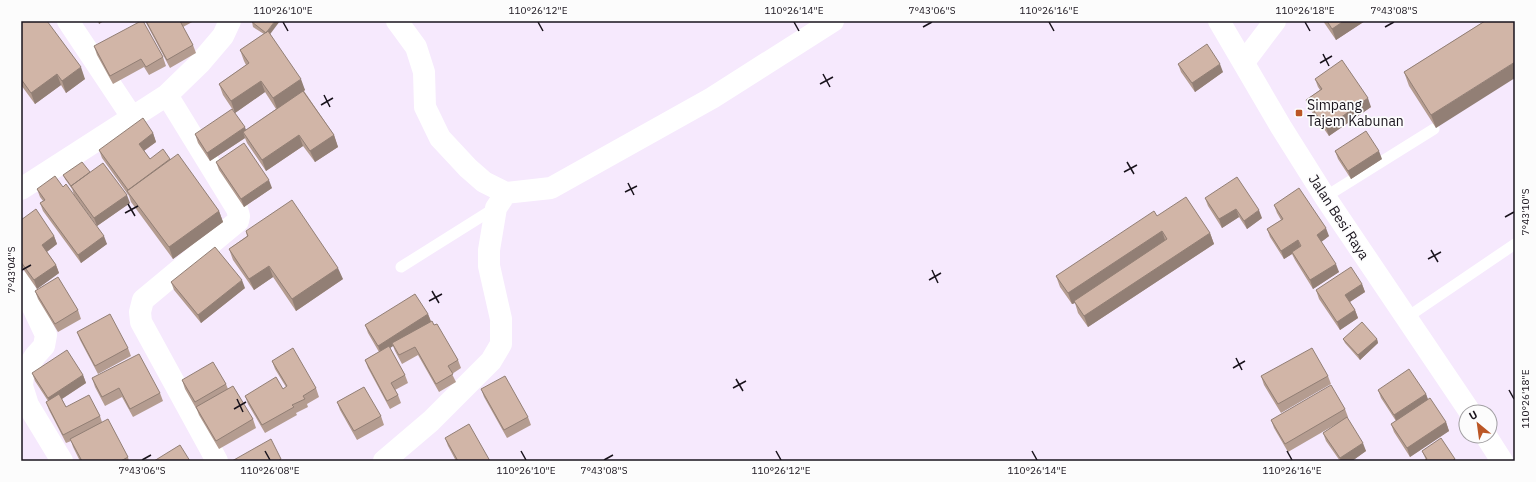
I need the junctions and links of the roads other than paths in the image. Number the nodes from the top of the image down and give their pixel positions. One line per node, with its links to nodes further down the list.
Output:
1 (68, 21): 9 (street)
2 (230, 21): 8 (street)
3 (397, 21): 13 (street)
4 (833, 21): 13 (street)
5 (1219, 21): 7 (street, Jalan Besi Raya)
6 (1274, 21): 7 (street)
7 (1244, 62): 12 (street, Jalan Besi Raya)
8 (167, 95): 9 (street); 21 (street)
9 (132, 117): 11 (street)
10 (1434, 129): 12 (lane)
11 (21, 189)
12 (1325, 197): 17 (street, Jalan Besi Raya)
13 (501, 200): 15 (lane); 22 (street)
14 (1515, 244): 17 (lane)
15 (401, 267)
16 (21, 282): 20 (street)
17 (1406, 318): 18 (street, Jalan Besi Raya)
18 (1465, 404)
19 (1491, 444): 23 (street)
20 (62, 461)
21 (217, 461)
22 (384, 461)
23 (1502, 461)

